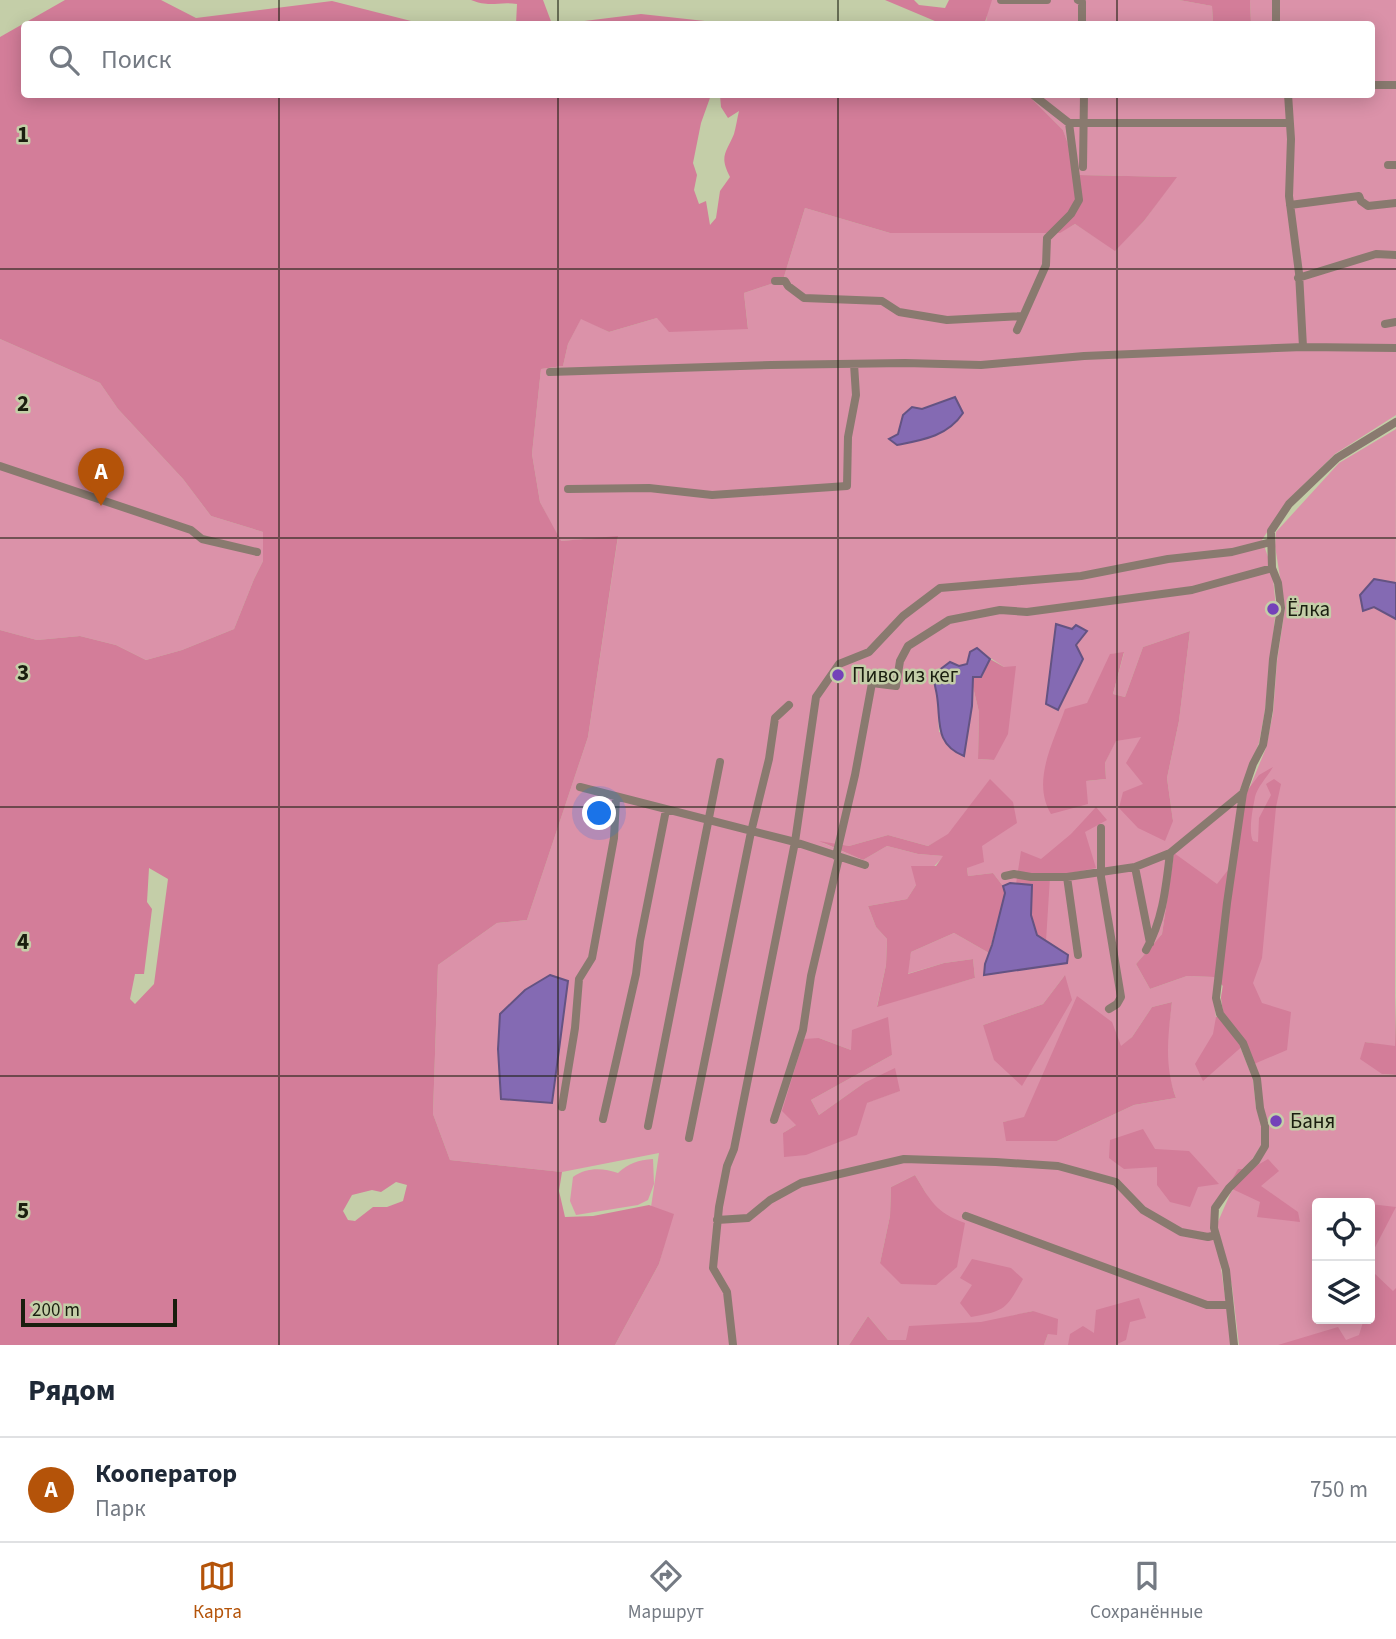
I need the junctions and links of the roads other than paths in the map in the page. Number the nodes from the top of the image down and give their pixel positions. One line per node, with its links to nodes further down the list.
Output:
1 (1000, 0): 2 (street)
2 (1047, 0)
3 (1078, 0): 5 (street)
4 (1276, 0): 6 (street)
5 (1082, 21)
6 (1276, 21)
7 (1375, 85): 8 (street)
8 (1396, 85)
9 (1037, 98): 12 (street)
10 (1084, 98): 13 (street)
11 (1288, 98): 14 (street)
12 (1069, 122): 13 (street); 21 (street)
13 (1085, 122): 14 (street); 15 (street)
14 (1290, 123): 17 (street)
15 (1083, 167)
16 (1396, 203): 17 (street)
17 (1290, 205): 19 (street)
18 (1396, 255): 19 (street)
19 (1298, 278): 25 (street)
20 (775, 281): 21 (street)
21 (1023, 316): 24 (street)
22 (1396, 322): 23 (street)
23 (1385, 324)
24 (1017, 330)
25 (1303, 347): 26 (street); 27 (street)
26 (1396, 348)
27 (854, 364): 28 (street); 31 (street)
28 (550, 372)
29 (1396, 422): 32 (street)
30 (0, 466): 33 (street)
31 (568, 489)
32 (1271, 542): 34 (street); 44 (street)
33 (257, 552)
34 (1272, 568): 38 (street); 46 (street)
35 (789, 705): 43 (street)
36 (720, 762): 41 (street)
37 (580, 788): 39 (street)
38 (1243, 793): 45 (street); 61 (street)
39 (616, 798): 40 (street); 54 (street)
40 (666, 810): 41 (street); 55 (street)
41 (708, 821): 43 (street); 57 (street)
42 (1101, 828): 49 (street)
43 (751, 832): 44 (street); 58 (street)
44 (794, 842): 46 (street); 60 (street)
45 (1170, 853): 48 (street); 48 (street)
46 (838, 856): 47 (street); 56 (street)
47 (865, 865)
48 (1135, 866): 49 (street)
49 (1101, 871): 51 (street); 53 (street)
50 (1005, 876): 51 (street)
51 (1067, 877): 52 (street)
52 (1078, 955)
53 (1109, 1009)
54 (562, 1107)
55 (603, 1119)
56 (774, 1120)
57 (648, 1126)
58 (689, 1138)
59 (966, 1216): 62 (street)
60 (717, 1220): 61 (street); 63 (street)
61 (1216, 1235): 62 (street)
62 (1229, 1305): 64 (street)
63 (733, 1345)
64 (1234, 1345)

